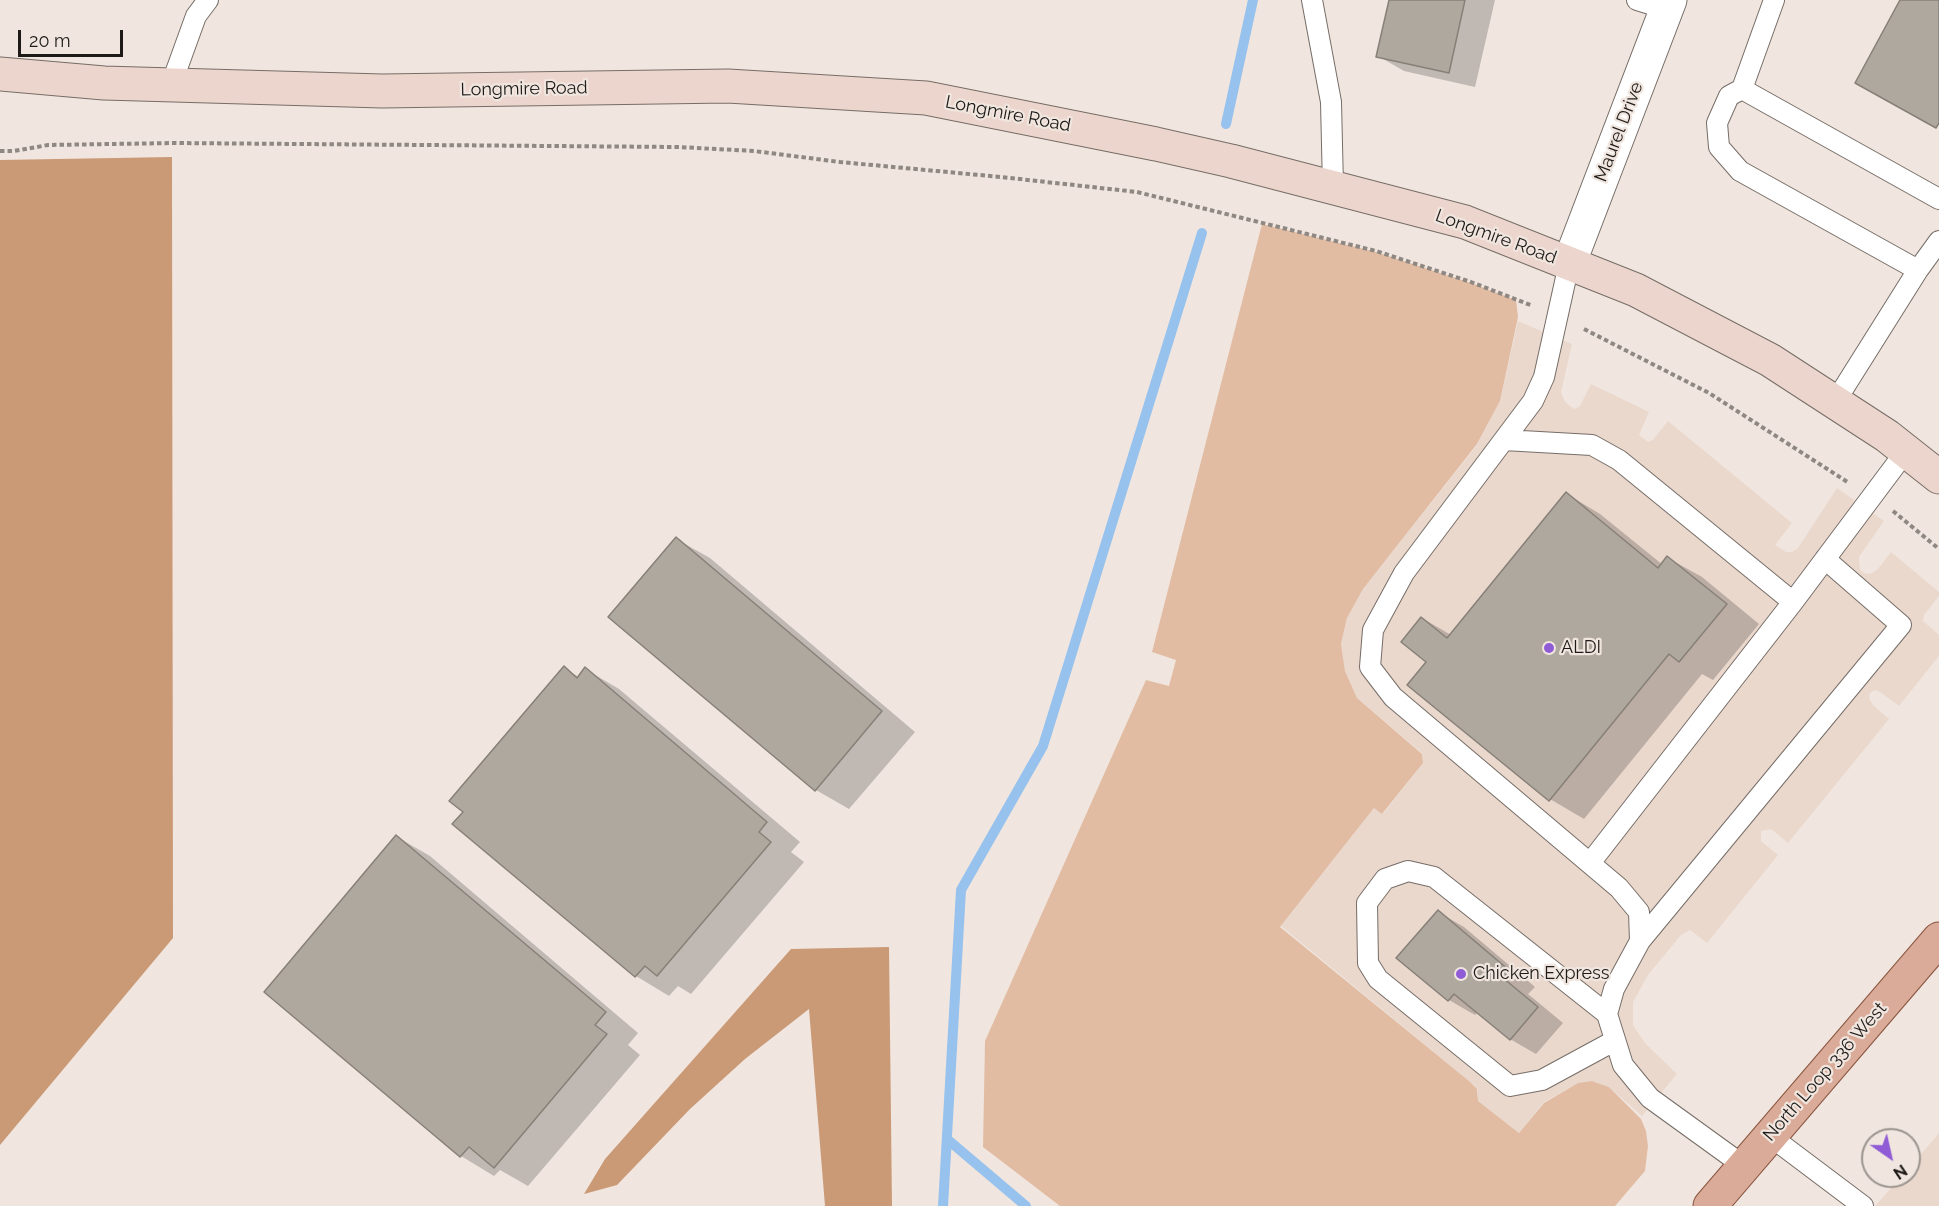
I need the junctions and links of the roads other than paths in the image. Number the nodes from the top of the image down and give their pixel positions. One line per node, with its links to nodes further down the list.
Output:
1 (208, 0): 6 (lane)
2 (1312, 0): 8 (lane)
3 (1774, 0): 7 (lane)
4 (1658, 3): 11 (street, Maurel Drive)
5 (0, 74): 6 (main road, Longmire Road)
6 (171, 85): 8 (main road, Longmire Road)
7 (1742, 89): 9 (lane); 12 (lane)
8 (1333, 187): 11 (main road, Longmire Road)
9 (1939, 199)
10 (1939, 242): 12 (lane)
11 (1569, 264): 13 (main road, Longmire Road); 14 (lane)
12 (1918, 270): 13 (lane)
13 (1835, 402): 15 (main road, Longmire Road)
14 (1504, 440): 18 (lane); 19 (lane)
15 (1906, 451): 16 (main road, Longmire Road); 17 (lane)
16 (1939, 477)
17 (1825, 559): 18 (lane); 21 (lane)
18 (1792, 602): 19 (lane)
19 (1590, 863): 21 (lane)
20 (1939, 939): 24 (main road, North Loop 336 West)
21 (1640, 940): 22 (lane)
22 (1607, 1014): 23 (lane); 23 (lane)
23 (1614, 1041): 25 (lane)
24 (1770, 1136): 25 (main road, North Loop 336 West); 27 (lane)
25 (1744, 1166): 26 (main road, North Loop 336 West)
26 (1710, 1206)
27 (1863, 1206)

